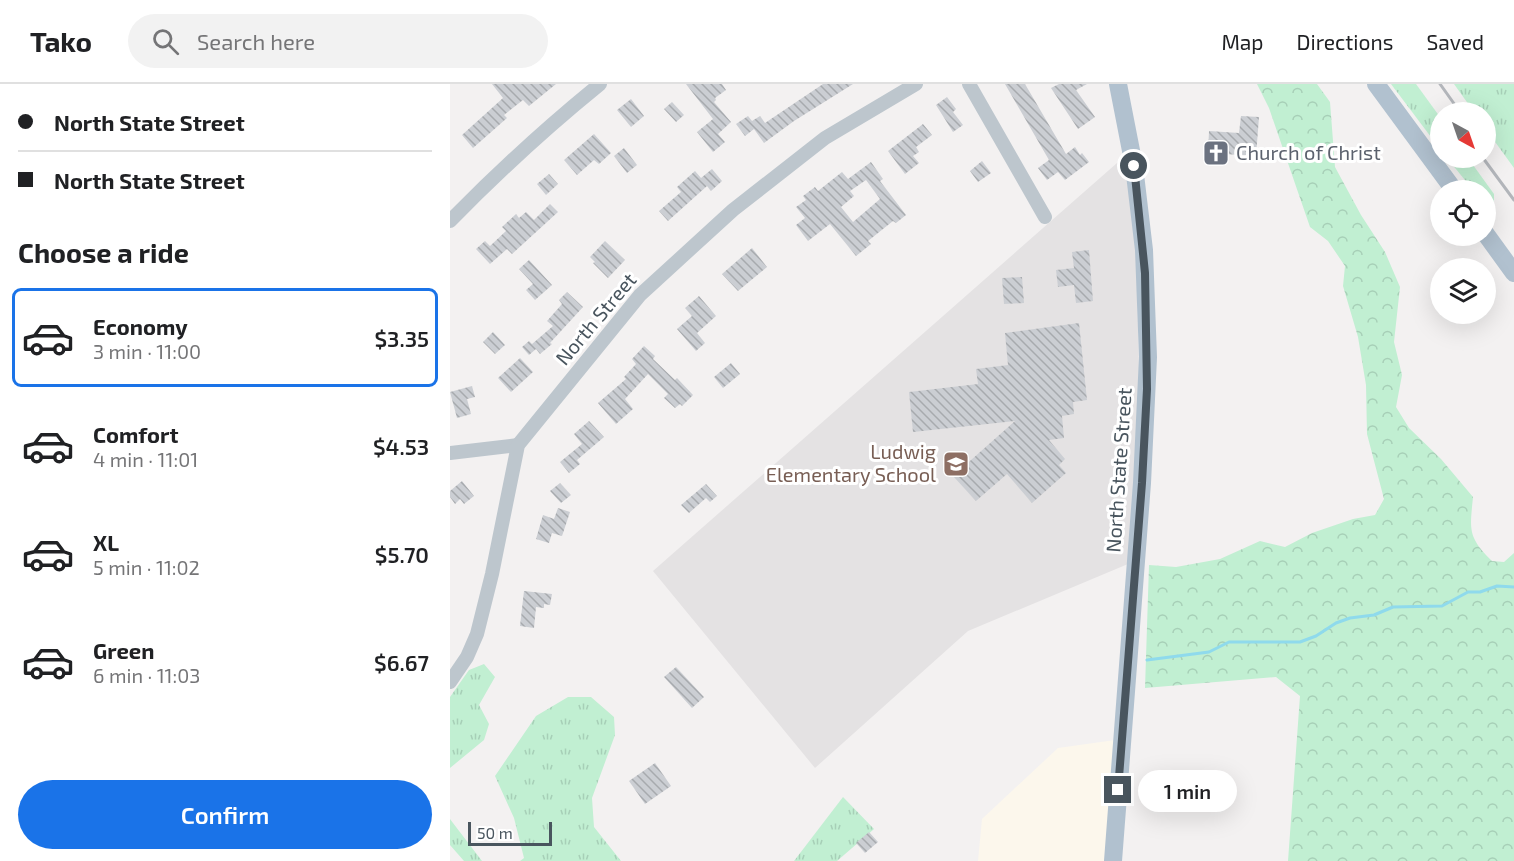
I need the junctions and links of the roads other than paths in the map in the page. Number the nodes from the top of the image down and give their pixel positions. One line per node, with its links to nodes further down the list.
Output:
1 (600, 84): 8 (street)
2 (916, 84): 11 (street, North Street)
3 (969, 84): 7 (street)
4 (1118, 84): 14 (main road, North State Street)
5 (1376, 84): 6 (main road)
6 (1447, 180)
7 (1045, 217)
8 (450, 221)
9 (1494, 246): 10 (main road)
10 (1514, 273)
11 (518, 445): 12 (street); 13 (street, North Street)
12 (450, 453)
13 (450, 682)
14 (1113, 861)

